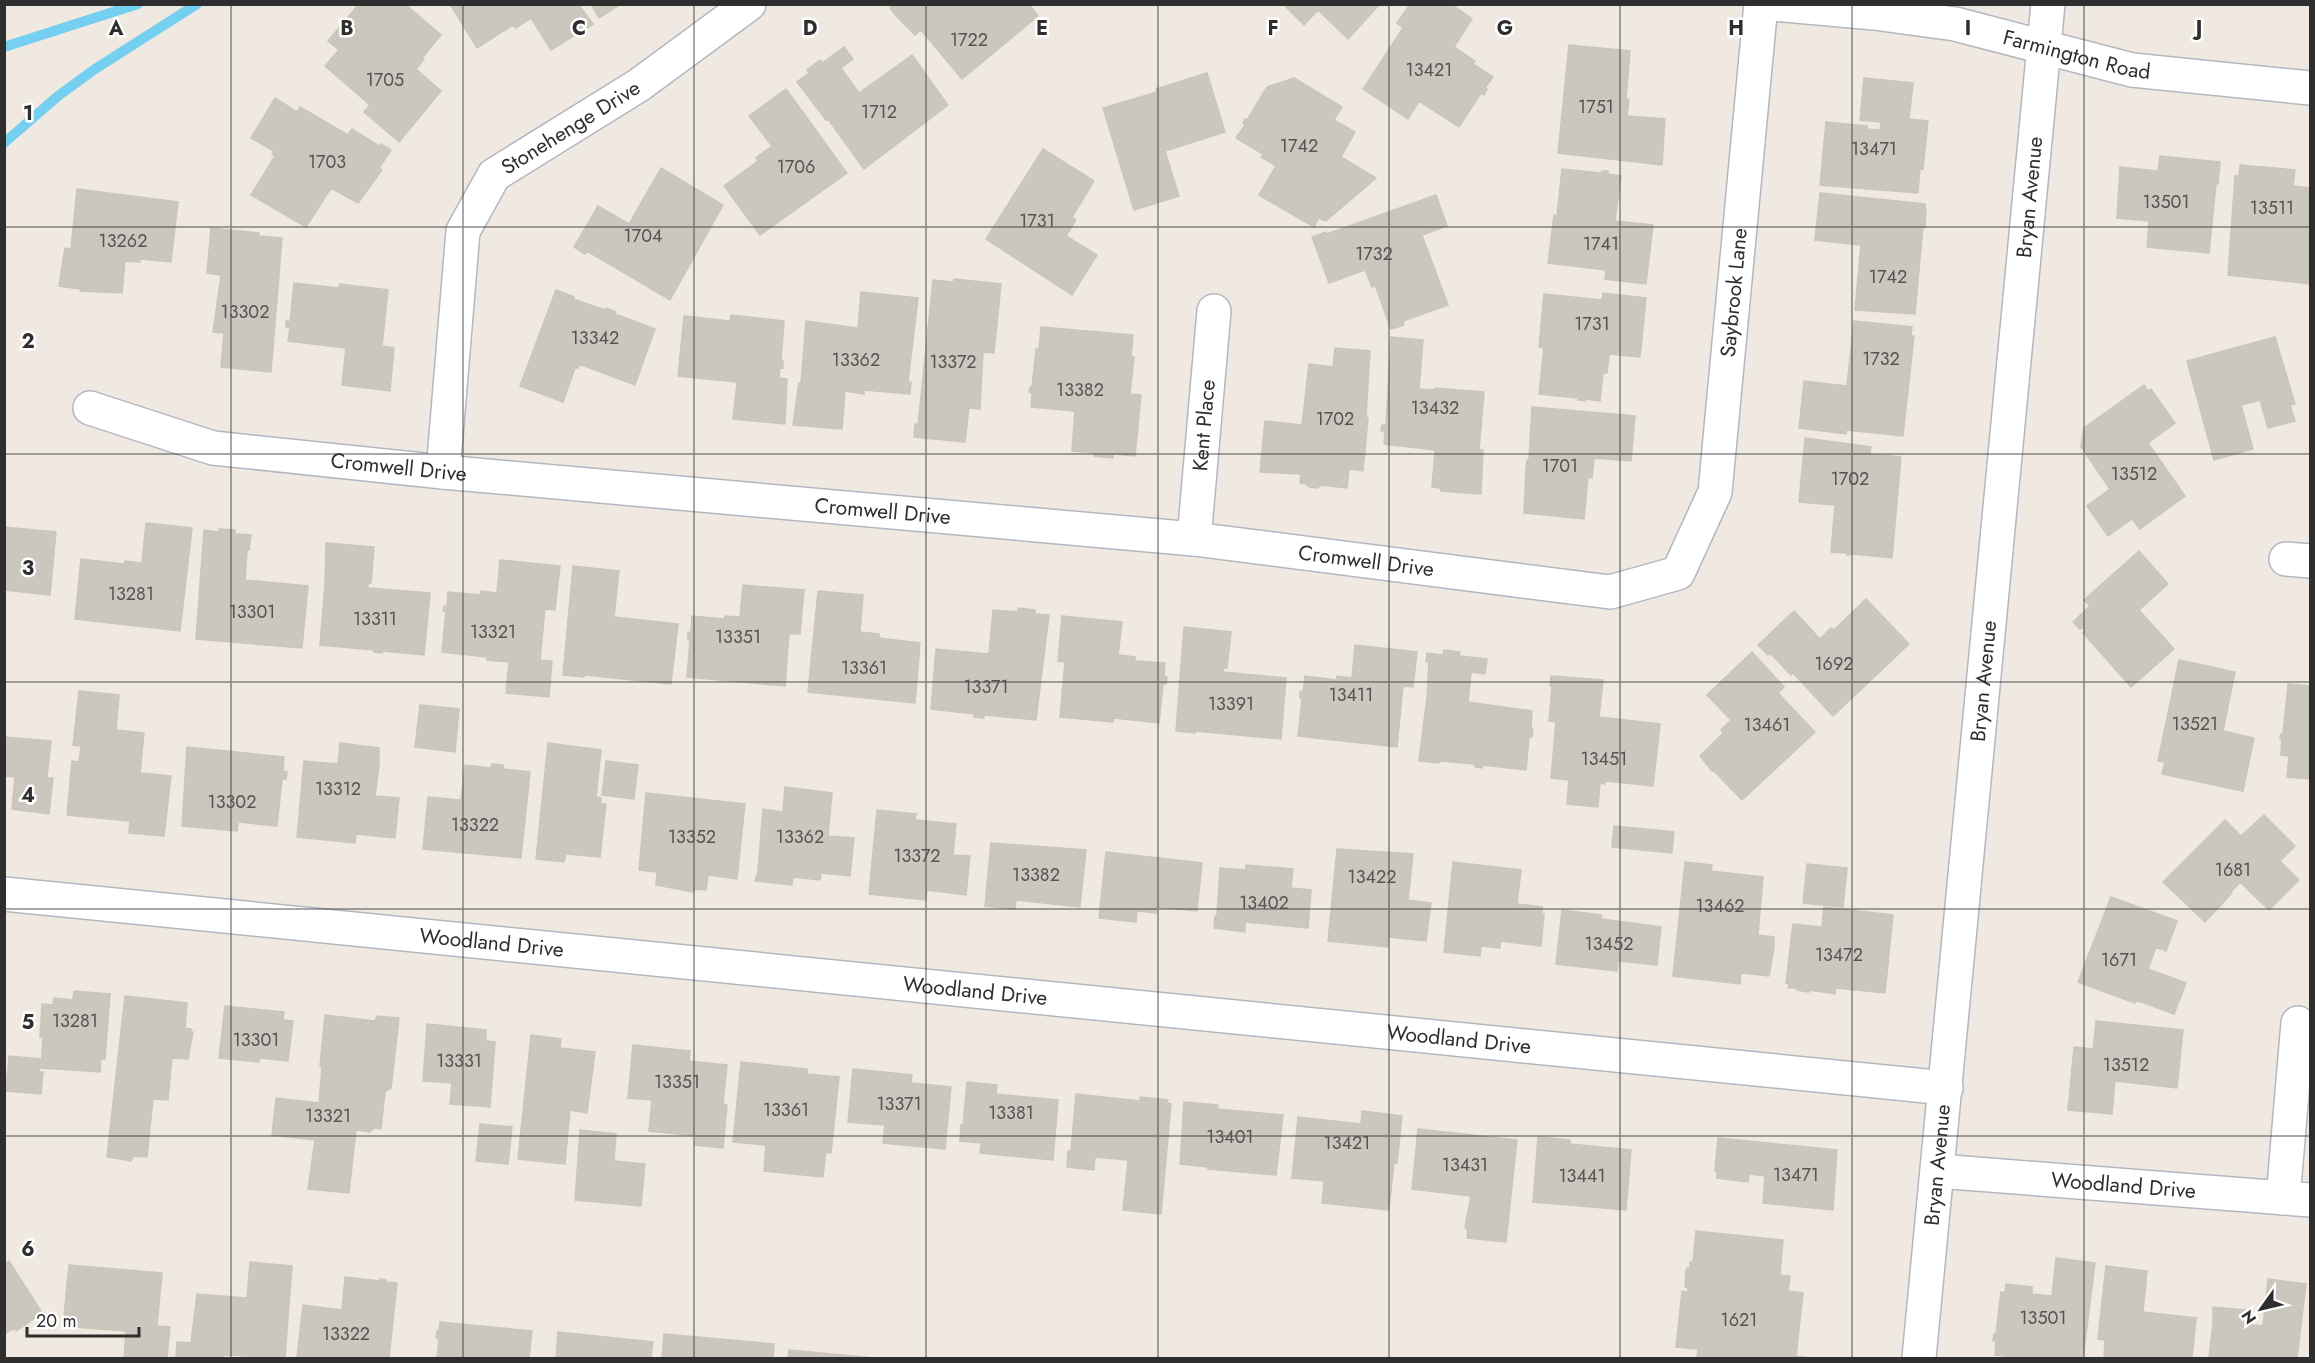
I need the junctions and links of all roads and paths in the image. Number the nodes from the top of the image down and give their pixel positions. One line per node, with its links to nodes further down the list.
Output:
1 (749, 4): 9 (street, Stonehenge Drive)
2 (1761, 4): 11 (street, Saybrook Lane)
3 (1773, 4): 5 (street, Farmington Road)
4 (2048, 4): 5 (street, Bryan Avenue)
5 (2044, 47): 6 (street, Farmington Road); 14 (street, Bryan Avenue)
6 (2310, 88)
7 (1214, 311): 10 (street, Kent Place)
8 (90, 408): 9 (street, Cromwell Drive)
9 (443, 472): 10 (street, Cromwell Drive)
10 (1194, 539): 11 (street, Cromwell Drive)
11 (1678, 573)
12 (4, 894): 14 (street, Woodland Drive)
13 (2298, 1023): 16 (street)
14 (1946, 1088): 15 (street, Bryan Avenue)
15 (1938, 1171): 16 (street, Woodland Drive); 17 (street, Bryan Avenue)
16 (2297, 1199)
17 (1919, 1359)

